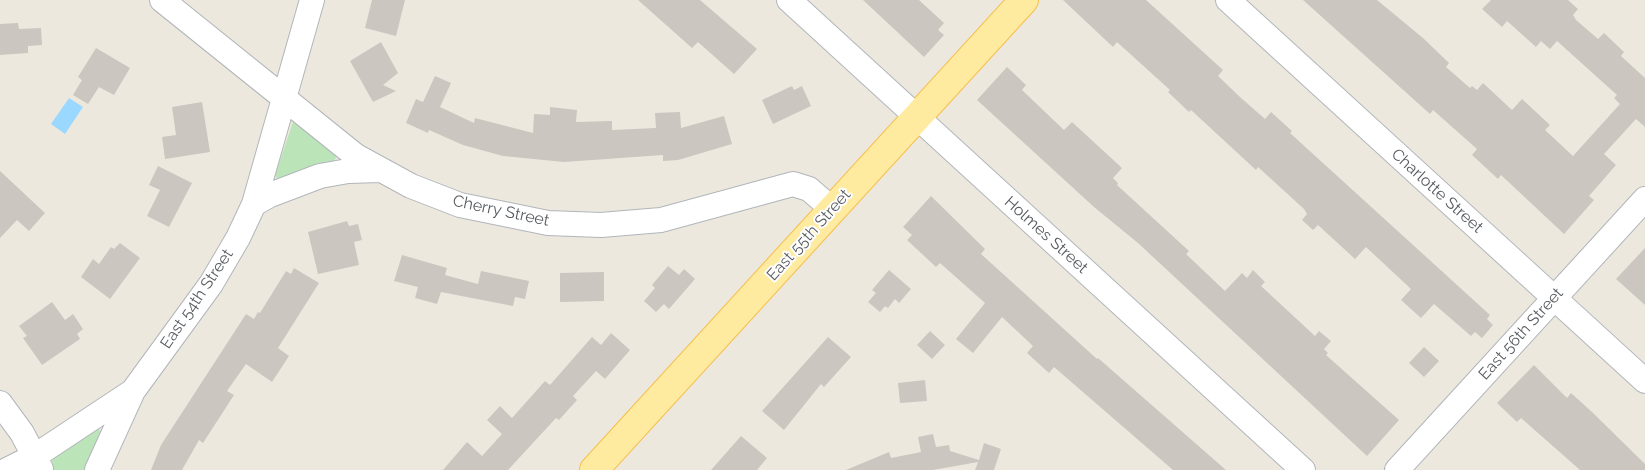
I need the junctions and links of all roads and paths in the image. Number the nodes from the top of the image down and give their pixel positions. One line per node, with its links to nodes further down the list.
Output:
1 (162, 0): 6 (street, Cherry Street)
2 (312, 0): 6 (street, East 54th Street)
3 (789, 0): 7 (street, Holmes Street)
4 (1024, 0): 7 (main road, East 55th Street)
5 (1228, 0): 12 (street, Charlotte Street)
6 (285, 98): 8 (street, Cherry Street); 10 (street, East 54th Street)
7 (916, 117): 11 (main road, East 55th Street); 20 (street, Holmes Street)
8 (380, 170): 10 (street); 11 (street, Cherry Street)
9 (1645, 198): 12 (street, East 56th Street)
10 (254, 204): 14 (street, East 54th Street)
11 (832, 209): 19 (main road, East 55th Street)
12 (1554, 298): 13 (street, Charlotte Street); 21 (street, East 56th Street)
13 (1645, 381)
14 (133, 391): 16 (street, East 54th Street); 18 (street, East 54th Street)
15 (0, 403): 16 (street)
16 (38, 463): 17 (street, East 54th Street)
17 (7, 470)
18 (97, 470)
19 (594, 470)
20 (1303, 470)
21 (1397, 470)

